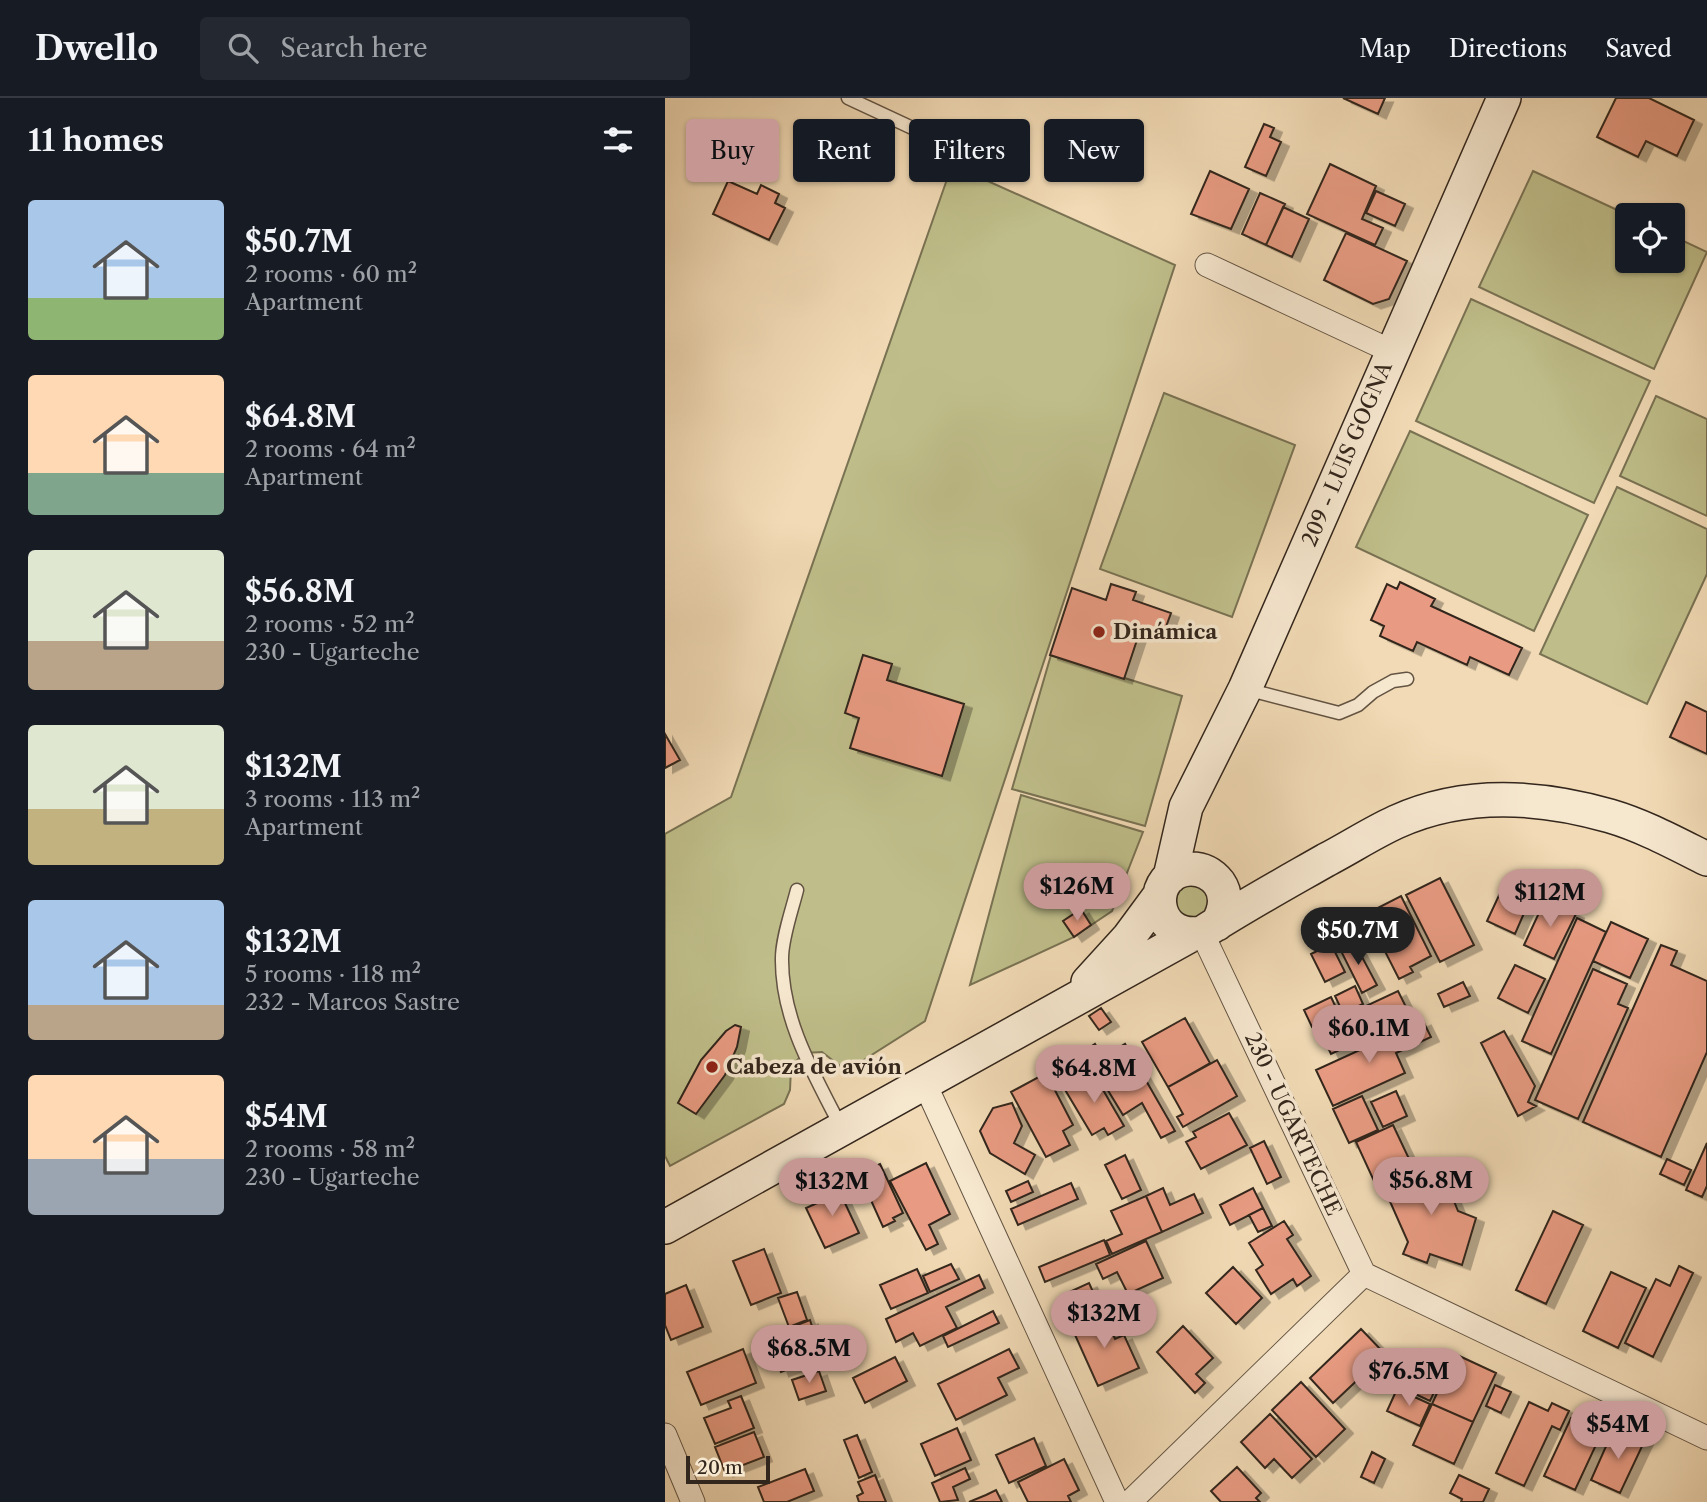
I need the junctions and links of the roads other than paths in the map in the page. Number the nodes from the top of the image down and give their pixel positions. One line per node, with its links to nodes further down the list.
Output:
1 (848, 98): 3 (lane)
2 (1504, 98): 5 (main road, 209 - LUIS GOGNA)
3 (909, 126)
4 (1207, 265): 5 (street)
5 (1391, 351): 7 (main road, 209 - LUIS GOGNA)
6 (1407, 679): 7 (lane)
7 (1245, 689): 8 (main road, 209 - LUIS GOGNA)
8 (1186, 807): 10 (main road); 12 (main road, 209 - LUIS GOGNA)
9 (1707, 859): 11 (main road)
10 (1210, 875): 11 (main road); 12 (main road); 14 (main road)
11 (1286, 883): 14 (main road)
12 (1165, 886): 14 (main road); 15 (main road)
13 (797, 890): 17 (lane)
14 (1203, 931): 15 (main road); 19 (street, 230 - UGARTECHE)
15 (1069, 1003): 16 (main road)
16 (925, 1083): 17 (main road); 23 (street)
17 (842, 1129): 18 (main road)
18 (665, 1226)
19 (1364, 1274): 21 (street); 24 (street)
20 (665, 1435): 22 (street)
21 (1707, 1438)
22 (693, 1502)
23 (1117, 1502)
24 (1131, 1502)

